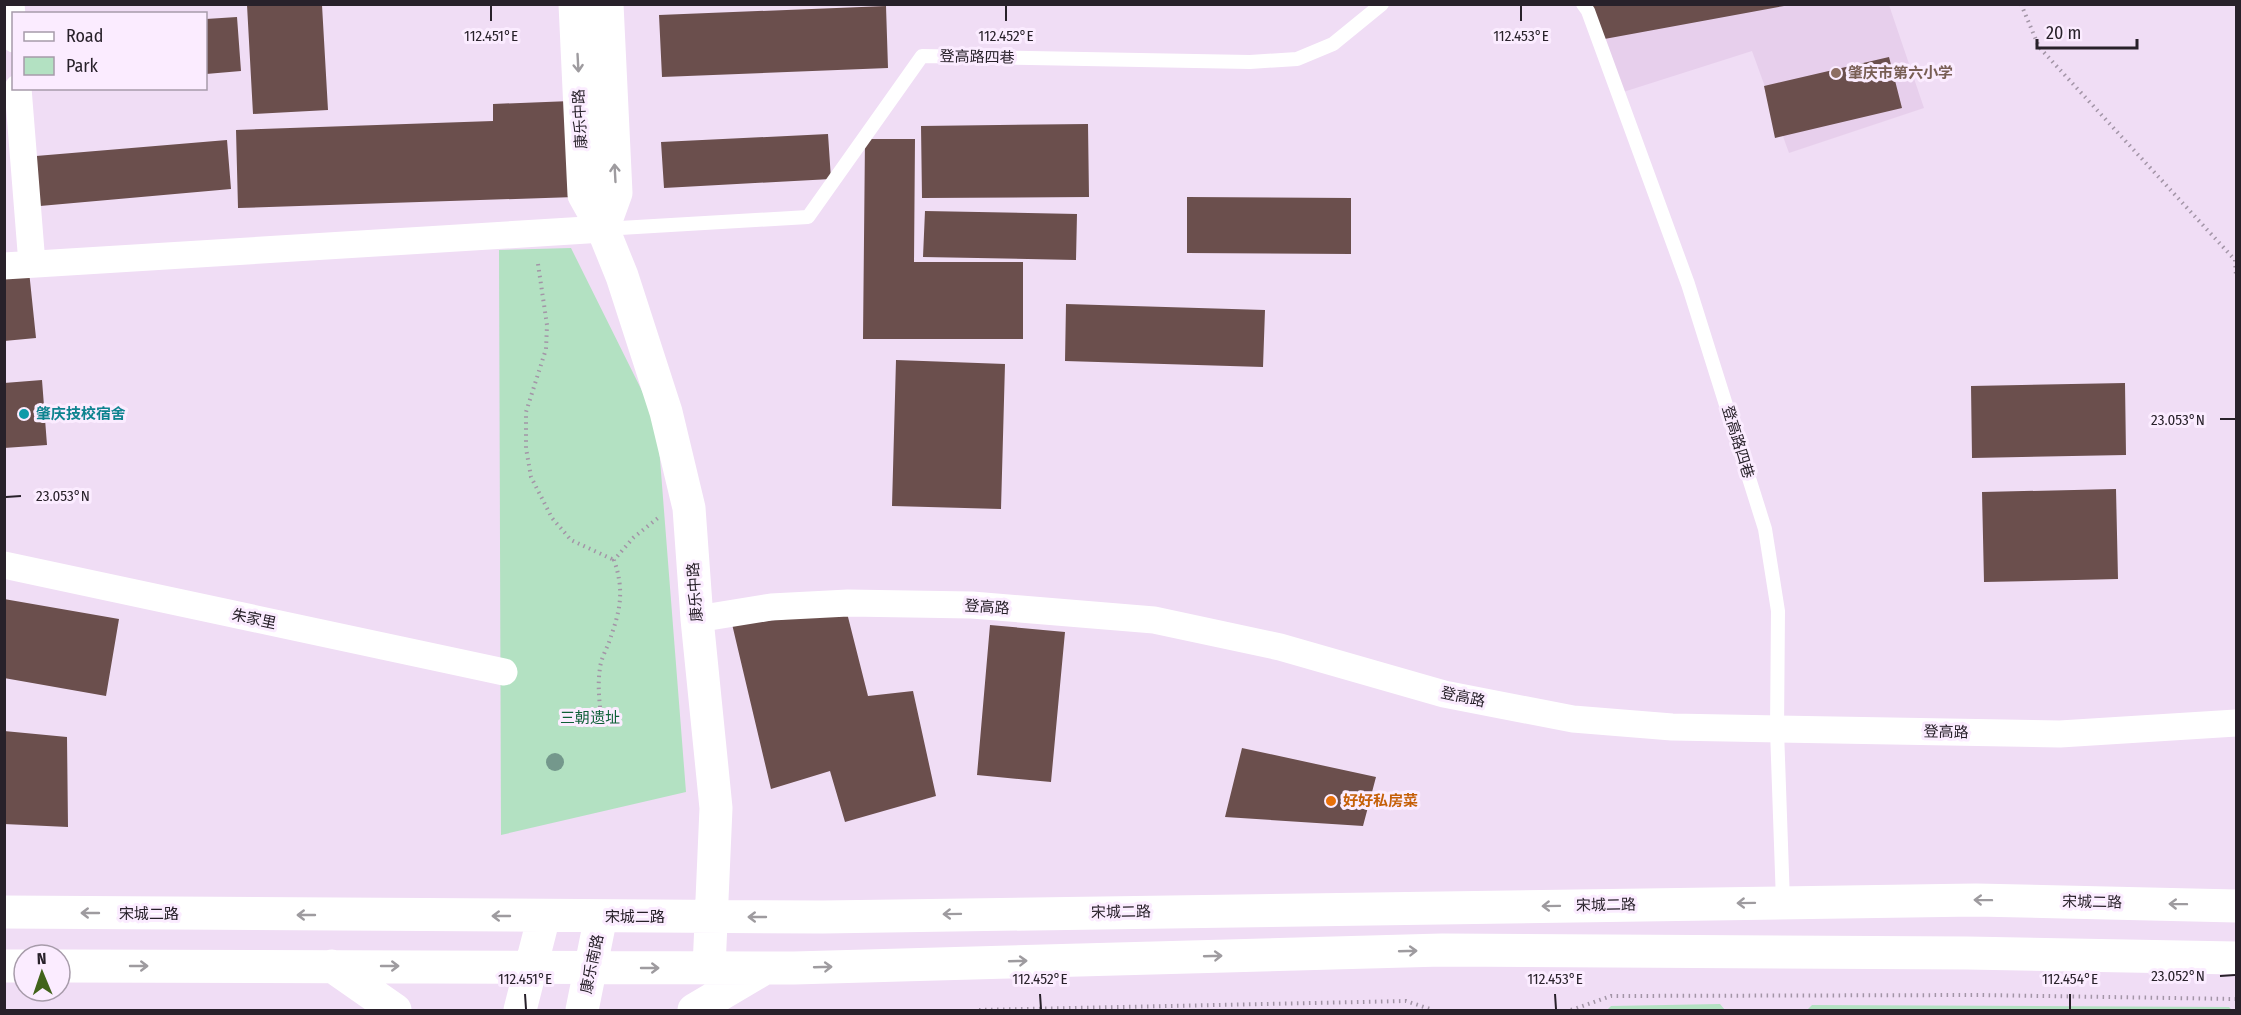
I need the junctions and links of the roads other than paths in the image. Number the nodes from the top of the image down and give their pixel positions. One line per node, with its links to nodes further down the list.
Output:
1 (575, 4): 6 (main road, 康乐中路, one-way to 6)
2 (607, 4): 6 (main road, one-way to 2)
3 (1383, 4): 6 (lane, 登高路四巷)
4 (1583, 4): 13 (lane, 登高路四巷)
5 (18, 90): 7 (street)
6 (603, 229): 7 (street); 10 (main road, 康乐中路)
7 (32, 264): 8 (street)
8 (4, 266)
9 (4, 565): 11 (street, 朱家里)
10 (697, 619): 13 (street, 登高路); 20 (main road, 康乐中路)
11 (504, 672)
12 (2236, 723): 13 (street, 登高路)
13 (1777, 730): 14 (lane, 登高路四巷)
14 (1783, 902): 15 (main road, 宋城二路, one-way to 14); 17 (main road, 宋城二路, one-way to 17)
15 (2236, 906)
16 (4, 912): 18 (main road, 宋城二路, one-way to 16)
17 (905, 915): 20 (main road, 宋城二路, one-way to 20); 22 (main road)
18 (544, 916): 19 (main road, 宋城二路); 25 (main road)
19 (602, 916): 20 (main road, 宋城二路); 26 (main road, 康乐南路)
20 (711, 917): 27 (main road, 康乐中路)
21 (2236, 958): 22 (main road, one-way to 21)
22 (906, 964): 28 (main road, one-way to 22)
23 (72, 966): 24 (main road, one-way to 24)
24 (332, 966): 25 (main road, one-way to 25); 29 (main road)
25 (530, 968): 26 (main road); 30 (main road)
26 (592, 968): 27 (main road, one-way to 27); 31 (main road, 康乐南路)
27 (709, 968): 28 (main road)
28 (765, 968): 32 (main road)
29 (395, 1011)
30 (520, 1011)
31 (582, 1011)
32 (694, 1011)

